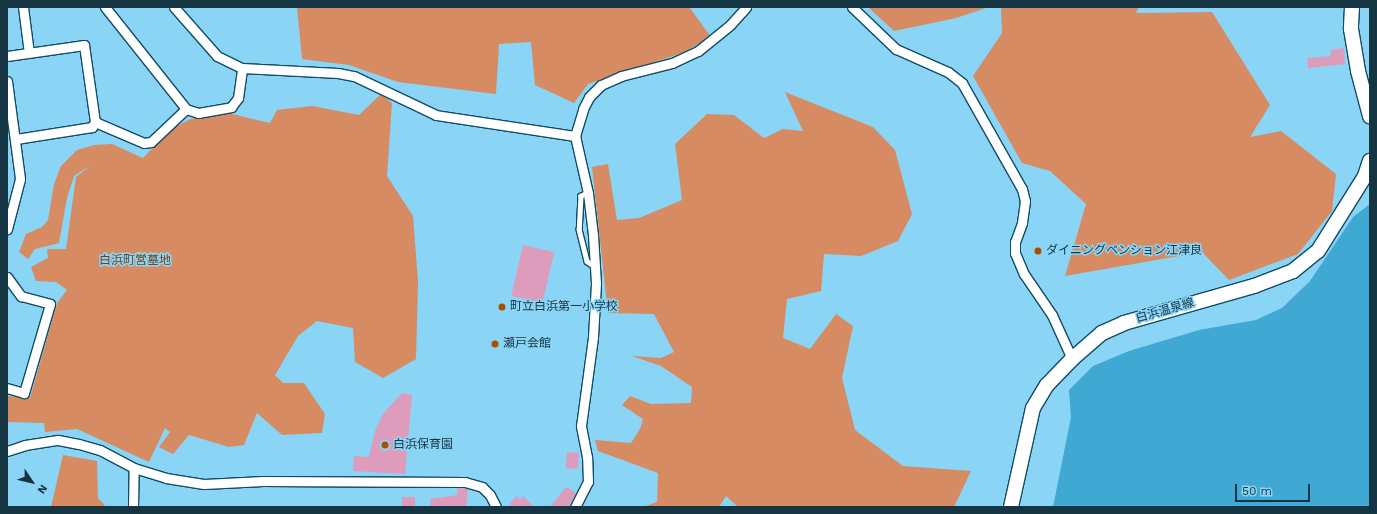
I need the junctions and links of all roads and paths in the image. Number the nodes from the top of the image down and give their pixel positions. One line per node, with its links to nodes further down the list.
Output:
1 (23, 7): 7 (street)
2 (105, 7): 11 (street)
3 (174, 7): 9 (street)
4 (746, 7): 14 (street)
5 (852, 7): 21 (street)
6 (1352, 7): 12 (main road)
7 (30, 53): 8 (street); 13 (street)
8 (7, 56)
9 (242, 68): 11 (street); 14 (street)
10 (7, 81): 15 (street)
11 (186, 109): 13 (street)
12 (1370, 116)
13 (95, 122): 15 (street)
14 (575, 136): 17 (street)
15 (16, 139): 18 (street)
16 (1370, 161): 21 (main road, 白浜温泉線)
17 (588, 193): 19 (street); 19 (lane)
18 (7, 229)
19 (595, 267): 27 (street)
20 (7, 277): 22 (street)
21 (1072, 359): 28 (main road, 白浜温泉線)
22 (7, 388)
23 (7, 451): 24 (street)
24 (134, 468): 25 (street); 26 (street)
25 (133, 507)
26 (496, 507)
27 (575, 507)
28 (1011, 507)

